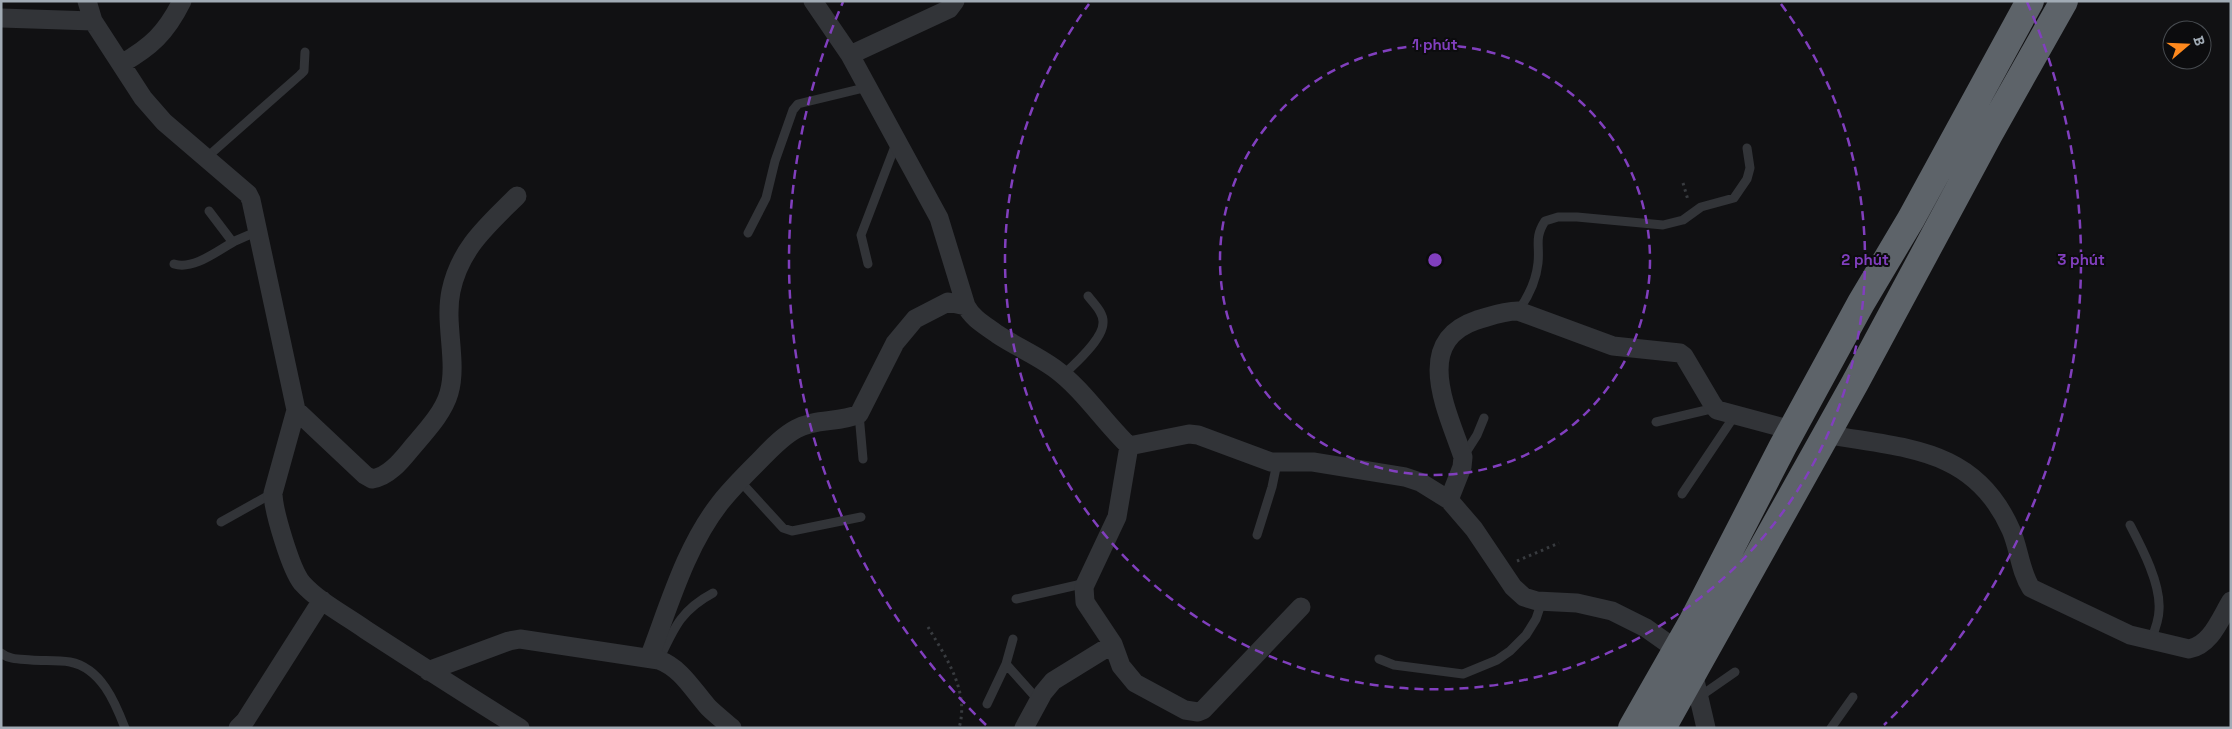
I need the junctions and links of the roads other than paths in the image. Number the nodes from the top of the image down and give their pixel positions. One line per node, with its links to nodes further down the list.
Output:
1 (88, 1): 8 (street)
2 (182, 1): 11 (street)
3 (813, 1): 10 (street)
4 (955, 1): 10 (street)
5 (2030, 1): 33 (highway)
6 (2064, 1): 34 (highway)
7 (1, 18): 8 (street)
8 (93, 21): 11 (street)
9 (305, 52): 15 (lane)
10 (850, 55): 12 (street)
11 (121, 64): 15 (street)
12 (868, 87): 13 (street); 19 (lane)
13 (897, 141): 22 (lane); 24 (street)
14 (1747, 148): 25 (lane)
15 (206, 158): 18 (street)
16 (517, 196): 28 (street)
17 (208, 211): 20 (lane)
18 (258, 231): 20 (lane); 28 (street)
19 (748, 233)
20 (235, 241): 21 (lane)
21 (174, 264)
22 (868, 264)
23 (1088, 296): 26 (lane)
24 (966, 306): 26 (street); 29 (street)
25 (1518, 311): 27 (street); 36 (street)
26 (1063, 375): 35 (street)
27 (1715, 408): 30 (street); 32 (lane)
28 (296, 410): 40 (street)
29 (859, 414): 37 (lane); 39 (street)
30 (1735, 415): 33 (street); 41 (lane)
31 (1484, 418): 36 (lane)
32 (1656, 422)
33 (1792, 430): 57 (highway)
34 (1825, 434): 55 (street); 64 (highway)
35 (1129, 446): 38 (street); 47 (street)
36 (1462, 457): 42 (street)
37 (863, 459)
38 (1277, 463): 42 (street); 46 (lane)
39 (740, 481): 43 (lane); 59 (street)
40 (273, 493): 44 (lane); 50 (street)
41 (1682, 494)
42 (1449, 500): 51 (street)
43 (861, 517)
44 (221, 522)
45 (2130, 525): 55 (lane)
46 (1257, 535)
47 (1086, 583): 49 (lane); 56 (street)
48 (713, 593): 59 (lane)
49 (1016, 598)
50 (322, 600): 62 (street); 69 (street)
51 (1542, 602): 57 (street); 60 (lane)
52 (2230, 605): 55 (street)
53 (1301, 607): 56 (street)
54 (1013, 639): 61 (lane)
55 (2152, 640)
56 (1113, 644): 66 (street)
57 (1677, 650): 73 (highway)
58 (1, 653): 68 (lane)
59 (654, 659): 62 (street); 71 (street)
60 (1379, 659)
61 (1006, 664): 66 (lane); 67 (lane)
62 (428, 671): 70 (street)
63 (1735, 672): 64 (lane)
64 (1696, 684): 74 (highway); 75 (street)
65 (1853, 697): 76 (lane)
66 (1039, 701): 72 (street)
67 (987, 704)
68 (125, 728)
69 (238, 728)
70 (520, 728)
71 (732, 728)
72 (1024, 728)
73 (1632, 728)
74 (1662, 728)
75 (1706, 728)
76 (1831, 728)

